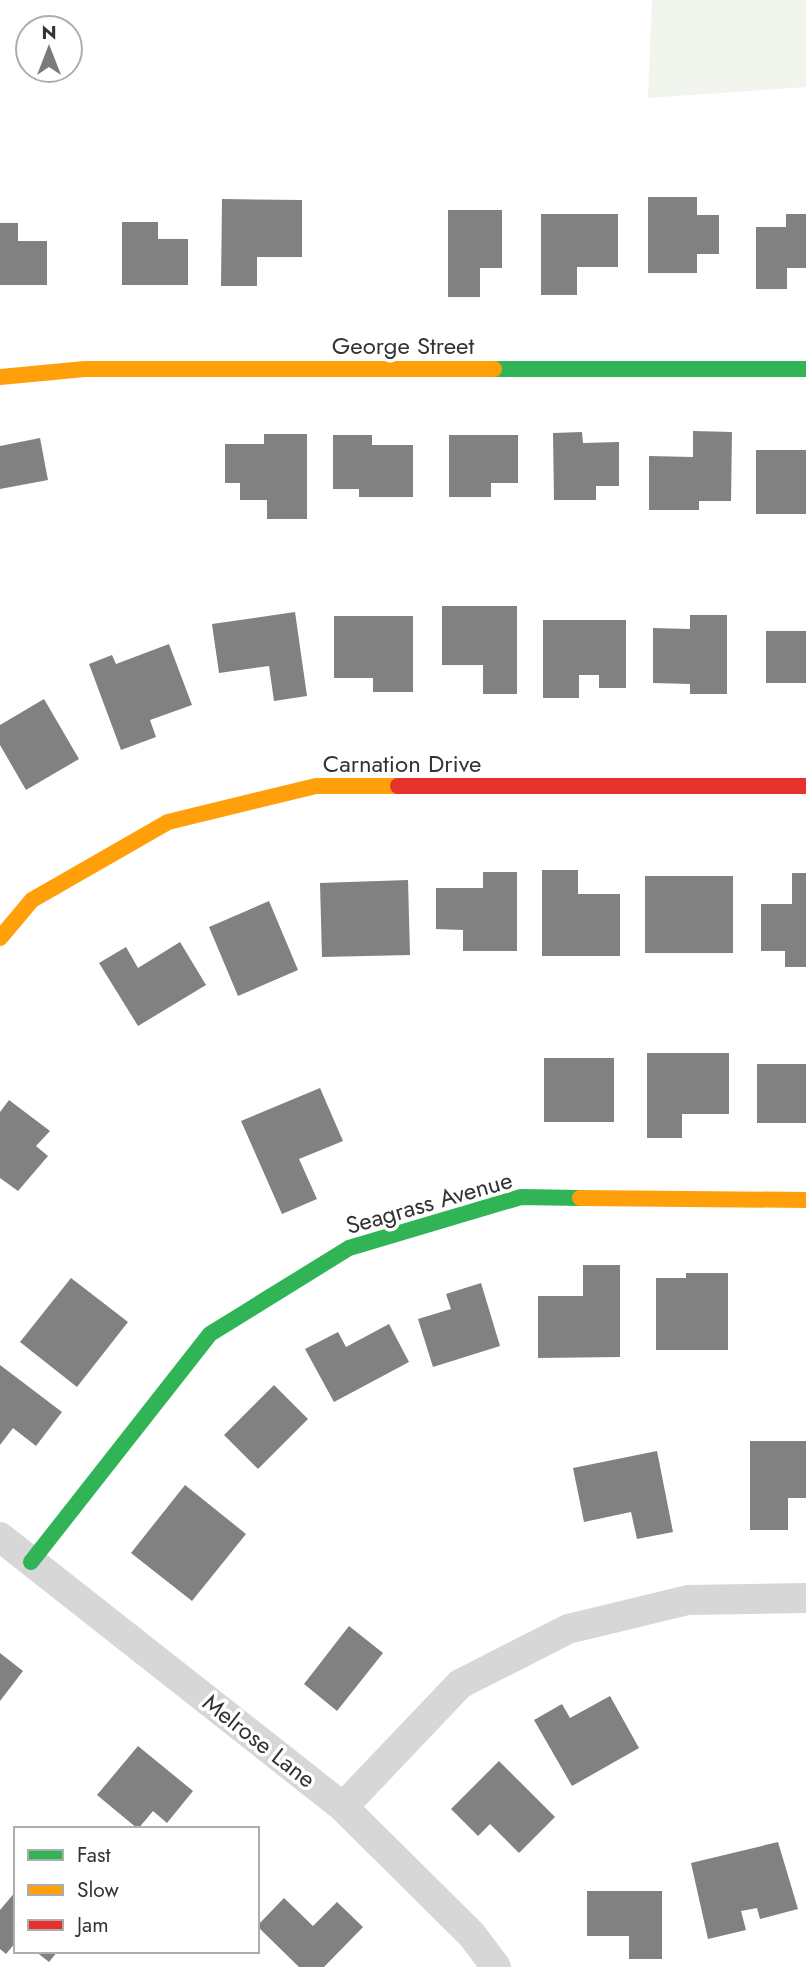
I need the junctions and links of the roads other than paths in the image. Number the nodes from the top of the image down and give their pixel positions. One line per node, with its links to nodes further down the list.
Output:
1 (806, 369): 2 (street, George Street)
2 (0, 377)
3 (806, 786): 4 (street, Carnation Drive)
4 (0, 938)
5 (806, 1200): 7 (street, Seagrass Avenue)
6 (0, 1537): 7 (street, Melrose Lane)
7 (31, 1562): 9 (street, Melrose Lane)
8 (806, 1598): 9 (street)
9 (343, 1807): 10 (street, Melrose Lane)
10 (496, 1967)

